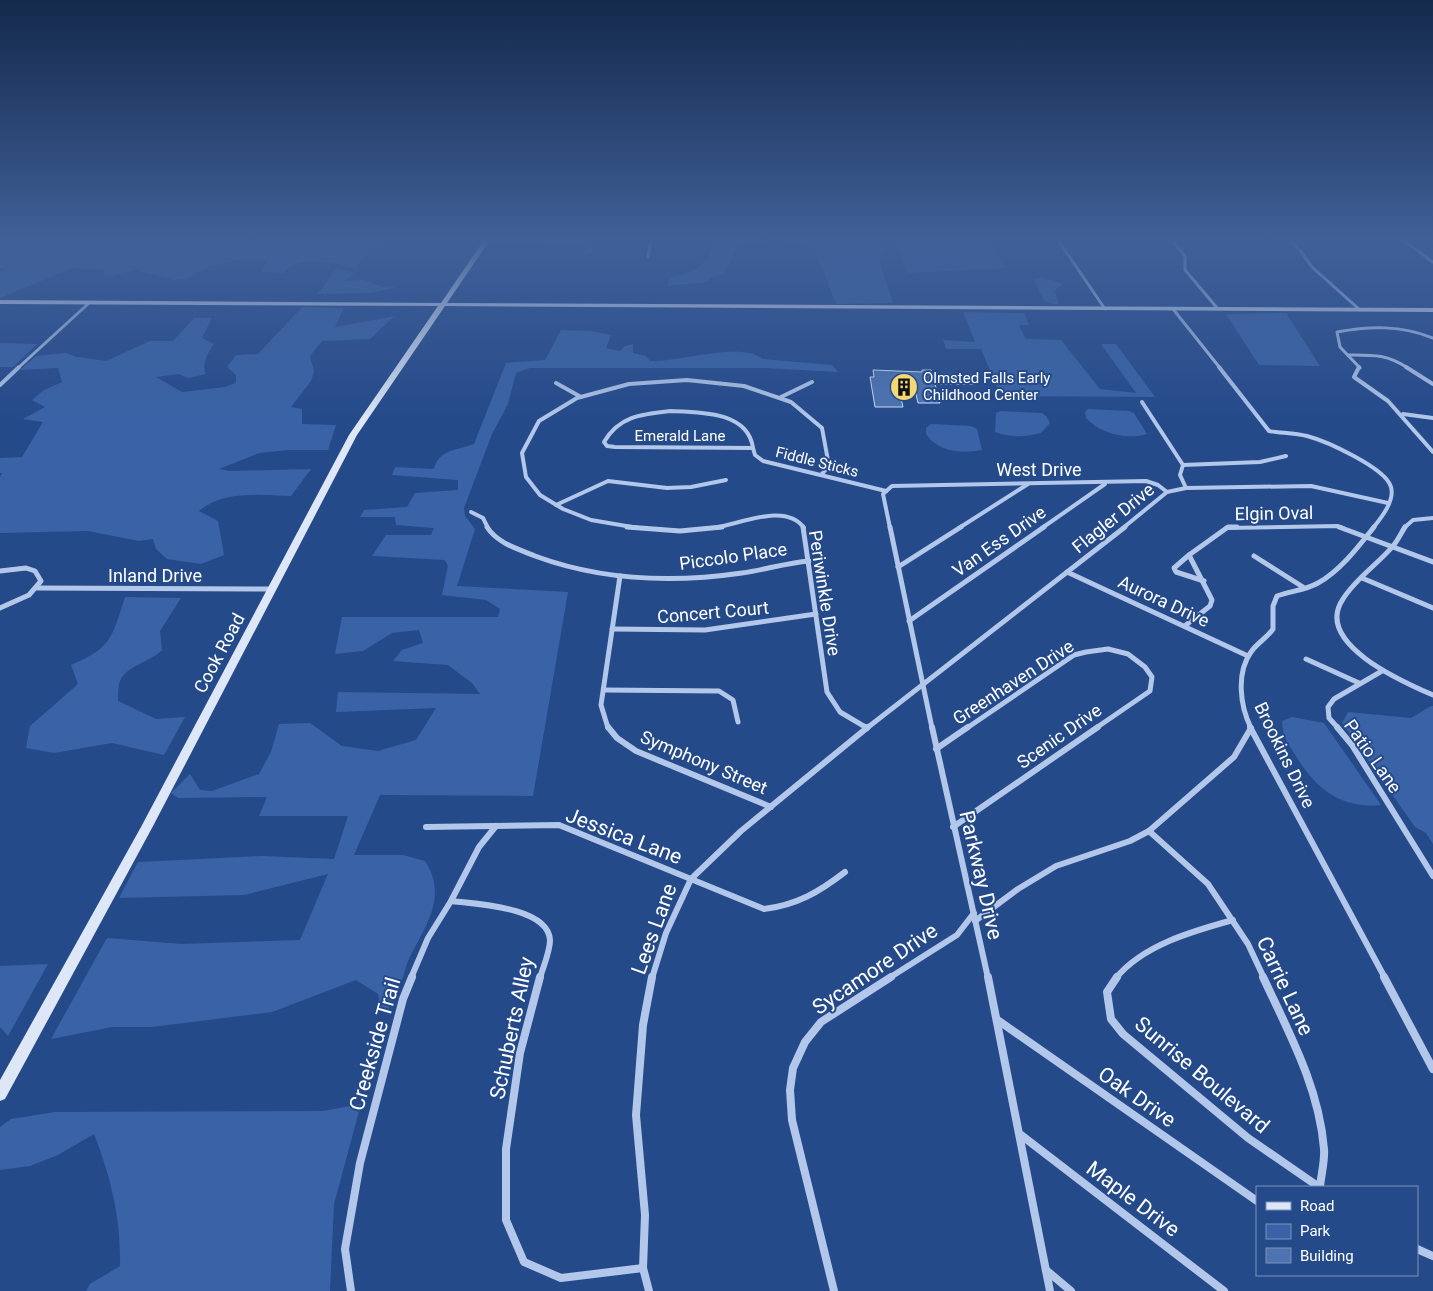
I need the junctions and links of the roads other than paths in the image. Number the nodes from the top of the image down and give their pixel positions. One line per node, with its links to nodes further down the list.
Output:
1 (447, 300): 7 (street, Cook Road)
2 (1099, 300): 8 (street)
3 (1211, 300): 10 (street)
4 (1349, 300): 11 (street)
5 (0, 302): 6 (street)
6 (89, 303): 7 (street); 18 (street)
7 (445, 304): 8 (street); 54 (street, Cook Road)
8 (1105, 309): 9 (street)
9 (1173, 309): 10 (street); 36 (street)
10 (1218, 309): 11 (street)
11 (1360, 310): 12 (street)
12 (1433, 310)
13 (1433, 338): 14 (street)
14 (1348, 355): 17 (street); 22 (street)
15 (812, 382): 20 (street)
16 (556, 383): 19 (street)
17 (1433, 384)
18 (0, 385)
19 (581, 397): 20 (street, Periwinkle Drive); 37 (street, Periwinkle Drive)
20 (781, 397): 29 (street, Periwinkle Drive)
21 (1142, 402): 28 (street)
22 (1402, 414): 23 (street); 26 (street)
23 (1433, 418)
24 (607, 446): 25 (street, Emerald Lane); 25 (street, Fiddle Sticks)
25 (753, 448): 29 (street, Fiddle Sticks)
26 (1433, 452)
27 (1286, 456): 28 (street)
28 (1182, 464): 33 (street)
29 (821, 475): 34 (street, Fiddle Sticks)
30 (726, 480): 37 (street)
31 (1030, 483): 32 (street, West Drive); 34 (street, West Drive); 46 (street)
32 (1106, 483): 35 (street, West Drive); 58 (street, Van Ess Drive)
33 (1186, 488): 35 (street, Flagler Drive); 36 (street, Flagler Drive)
34 (886, 491): 46 (street, Parkway Drive)
35 (1167, 492): 48 (street, Flagler Drive)
36 (1388, 503): 40 (street)
37 (556, 505): 44 (street, Periwinkle Drive)
38 (471, 512): 49 (street, Piccolo Place)
39 (1433, 518): 41 (street)
40 (1367, 536): 41 (street, Elgin Oval); 42 (street, Elgin Oval); 52 (street)
41 (1393, 546): 45 (street, Elgin Oval); 50 (street)
42 (1189, 555): 51 (street); 51 (street, Elgin Oval)
43 (1254, 556): 52 (street)
44 (809, 561): 49 (street, Piccolo Place); 57 (street, Periwinkle Drive)
45 (1433, 562)
46 (898, 567): 58 (street, Parkway Drive)
47 (0, 570): 53 (street)
48 (1067, 572): 59 (street, Aurora Drive); 65 (street, Flagler Drive)
49 (620, 576): 60 (street, Symphony Street)
50 (1362, 578): 56 (street); 64 (street)
51 (1204, 581): 59 (street)
52 (1303, 587): 61 (street)
53 (37, 588): 54 (street, Inland Drive); 55 (street)
54 (272, 589): 87 (street, Cook Road)
55 (0, 608)
56 (1433, 608)
57 (816, 614): 60 (street, Concert Court); 70 (street, Periwinkle Drive)
58 (909, 621): 65 (street, Parkway Drive)
59 (1186, 625): 61 (street, Aurora Drive)
60 (612, 629): 67 (street, Symphony Street)
61 (1248, 656): 71 (street, Brookins Drive)
62 (1137, 659): 72 (street, Greenhaven Drive); 75 (street, Scenic Drive)
63 (1306, 659): 66 (street)
64 (1382, 671): 66 (street, Patio Lane); 68 (street)
65 (922, 683): 70 (street, Lees Lane); 72 (street, Parkway Drive)
66 (1359, 683): 79 (street, Patio Lane)
67 (604, 690): 69 (street); 73 (street, Symphony Street)
68 (1433, 695)
69 (738, 722)
70 (867, 728): 73 (street, Lees Lane)
71 (1251, 728): 77 (street); 86 (street, Brookins Drive)
72 (936, 749): 75 (street, Parkway Drive)
73 (771, 807): 80 (street, Lees Lane)
74 (496, 826): 76 (street, Jessica Lane); 80 (street, Jessica Lane); 81 (street, Creekside Trail)
75 (954, 827): 82 (street, Parkway Drive)
76 (426, 828)
77 (1149, 831): 83 (street, Carrie Lane); 84 (street)
78 (844, 872): 80 (street, Jessica Lane)
79 (1433, 876)
80 (691, 880): 94 (street, Lees Lane)
81 (451, 901): 94 (street, Schuberts Alley); 96 (street, Creekside Trail)
82 (974, 912): 84 (street, Parkway Drive); 98 (street, Sycamore Drive)
83 (1233, 920): 89 (street, Sunrise Boulevard); 90 (street, Carrie Lane)
84 (975, 922): 85 (street, Parkway Drive)
85 (998, 1021): 88 (street, Parkway Drive); 91 (street, Oak Drive)
86 (1433, 1069)
87 (0, 1094)
88 (1020, 1135): 95 (street, Parkway Drive); 101 (street, Maple Drive)
89 (1319, 1186)
90 (1320, 1186)
91 (1256, 1200)
92 (1418, 1249): 93 (street)
93 (1433, 1256)
94 (643, 1268): 97 (street, Lees Lane)
95 (1045, 1270): 99 (street, Parkway Drive); 100 (street)
96 (351, 1291)
97 (650, 1291)
98 (834, 1291)
99 (1050, 1291)
100 (1071, 1291)
101 (1224, 1291)

